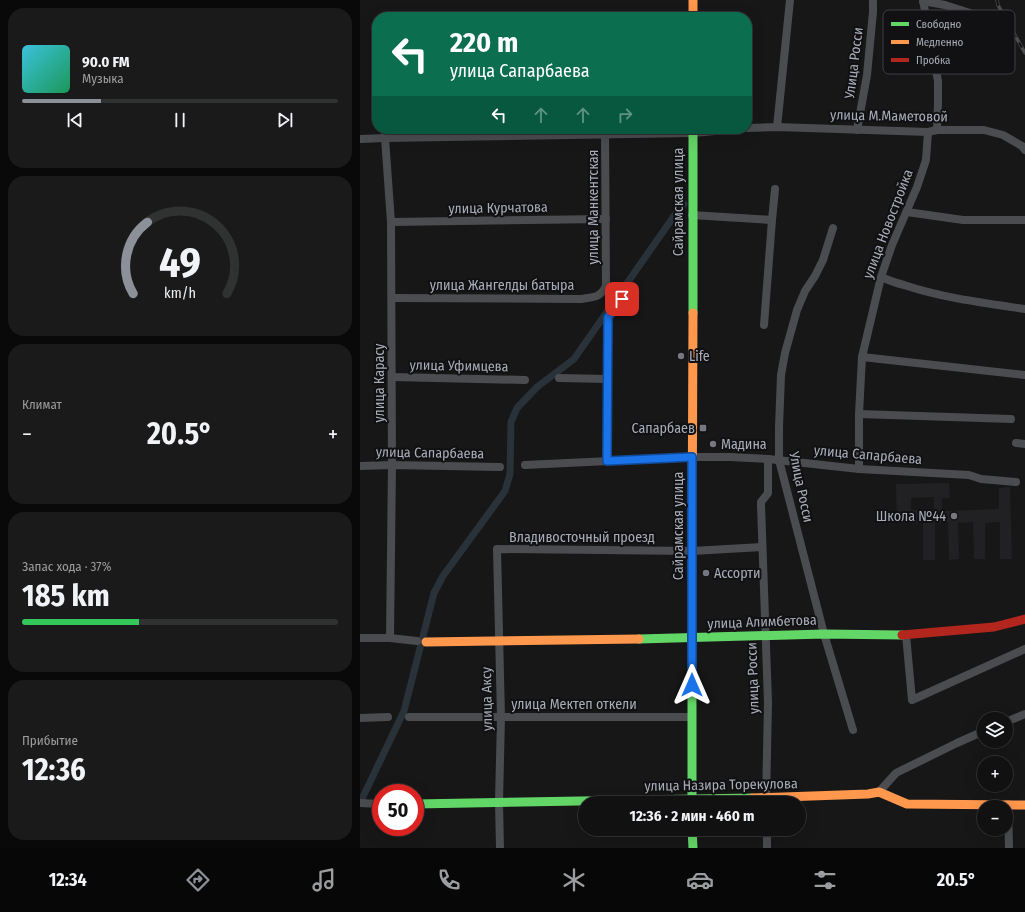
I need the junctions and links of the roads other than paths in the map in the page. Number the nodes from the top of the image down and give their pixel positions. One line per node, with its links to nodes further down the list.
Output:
1 (693, 0): 7 (street)
2 (790, 0): 9 (street)
3 (873, 0): 11 (street, Улица Росси)
4 (923, 0): 5 (street); 6 (street)
5 (925, 10)
6 (961, 10)
7 (693, 12)
8 (937, 74): 12 (street)
9 (776, 126): 10 (street, улица М.Маметовой); 11 (street, улица М.Маметовой)
10 (752, 128)
11 (857, 130): 13 (street, улица М.Маметовой)
12 (937, 130): 13 (street, улица М.Маметовой); 20 (street, улица М.Маметовой)
13 (928, 132): 22 (street, улица Новостройка)
14 (385, 134): 18 (street, улица Карасу)
15 (532, 134): 18 (street)
16 (605, 134): 24 (street, улица Манкентская)
17 (693, 134): 23 (street, Сайрамская улица)
18 (385, 138): 19 (street); 27 (street, улица Карасу)
19 (360, 139)
20 (1025, 150)
21 (775, 189): 25 (street)
22 (907, 212): 26 (street); 29 (street, улица Новостройка)
23 (692, 215): 25 (street); 45 (street, Сайрамская улица)
24 (606, 219): 27 (street, улица Курчатова); 30 (street, улица Манкентская)
25 (772, 220): 34 (street)
26 (1025, 220)
27 (391, 222): 31 (street, улица Карасу)
28 (833, 228): 47 (street, Улица Росси)
29 (881, 277): 33 (street); 35 (street, улица Новостройка)
30 (606, 286): 31 (street, улица Жангелды батыра)
31 (392, 298): 37 (street, улица Карасу)
32 (622, 299): 39 (street)
33 (1025, 309)
34 (764, 325)
35 (862, 357): 36 (street); 41 (street, улица Новостройка)
36 (1025, 375)
37 (392, 377): 40 (street, улица Уфимцева); 49 (street, улица Карасу)
38 (559, 378): 39 (street)
39 (608, 379): 48 (street)
40 (526, 380)
41 (859, 414): 42 (street); 53 (street, улица Новостройка)
42 (1011, 419)
43 (1016, 443): 44 (street)
44 (1025, 444)
45 (692, 457): 46 (street, улица Сапарбаева); 48 (street, улица Сапарбаева); 57 (street, Сайрамская улица)
46 (768, 459): 47 (street, улица Сапарбаева); 55 (street, улица Росси)
47 (779, 460): 53 (street, улица Сапарбаева); 59 (street, Улица Росси)
48 (607, 461): 50 (street, улица Сапарбаева)
49 (392, 465): 51 (street, улица Сапарбаева); 52 (street, улица Сапарбаева); 63 (street, улица Карасу)
50 (525, 465)
51 (360, 466)
52 (500, 467)
53 (859, 469): 54 (street, улица Сапарбаева)
54 (1016, 482)
55 (762, 547): 57 (street, Владивосточный проезд); 61 (street, улица Росси)
56 (497, 549): 57 (street, Владивосточный проезд); 65 (street, улица Аксу)
57 (692, 551): 64 (street, Сайрамская улица)
58 (1025, 619): 60 (street, улица Алимбетова)
59 (824, 634): 60 (street, улица Алимбетова); 61 (street, улица Алимбетова); 75 (street, Улица Росси)
60 (906, 635): 67 (street)
61 (765, 636): 64 (street, улица Алимбетова); 79 (street, улица Росси)
62 (360, 638): 63 (street, улица Алимбетова)
63 (390, 638): 66 (street, улица Алимбетова)
64 (691, 638): 65 (street, улица Алимбетова); 72 (street, Сайрамская улица)
65 (499, 641): 66 (street, улица Алимбетова); 71 (street, улица Аксу)
66 (421, 642)
67 (1025, 649)
68 (1025, 714): 74 (street)
69 (388, 717): 73 (street)
70 (409, 717): 71 (street, улица Мектеп откели)
71 (501, 717): 72 (street, улица Мектеп откели); 81 (street, улица Аксу)
72 (692, 717): 78 (street, Сайрамская улица)
73 (360, 718)
74 (1013, 719)
75 (853, 730)
76 (977, 734): 77 (street)
77 (880, 792): 80 (street, улица Назира Торекулова); 84 (street)
78 (692, 796)
79 (766, 796)
80 (806, 798)
81 (499, 802): 82 (street, улица Назира Торекулова); 83 (street, улица Назира Торекулова); 90 (street, улица Аксу)
82 (578, 802)
83 (424, 804)
84 (977, 804)
85 (1013, 804): 86 (street)
86 (1025, 805)
87 (692, 836): 91 (street)
88 (767, 836): 92 (street)
89 (1009, 836): 93 (street)
90 (500, 848)
91 (693, 848)
92 (767, 848)
93 (1010, 848)

